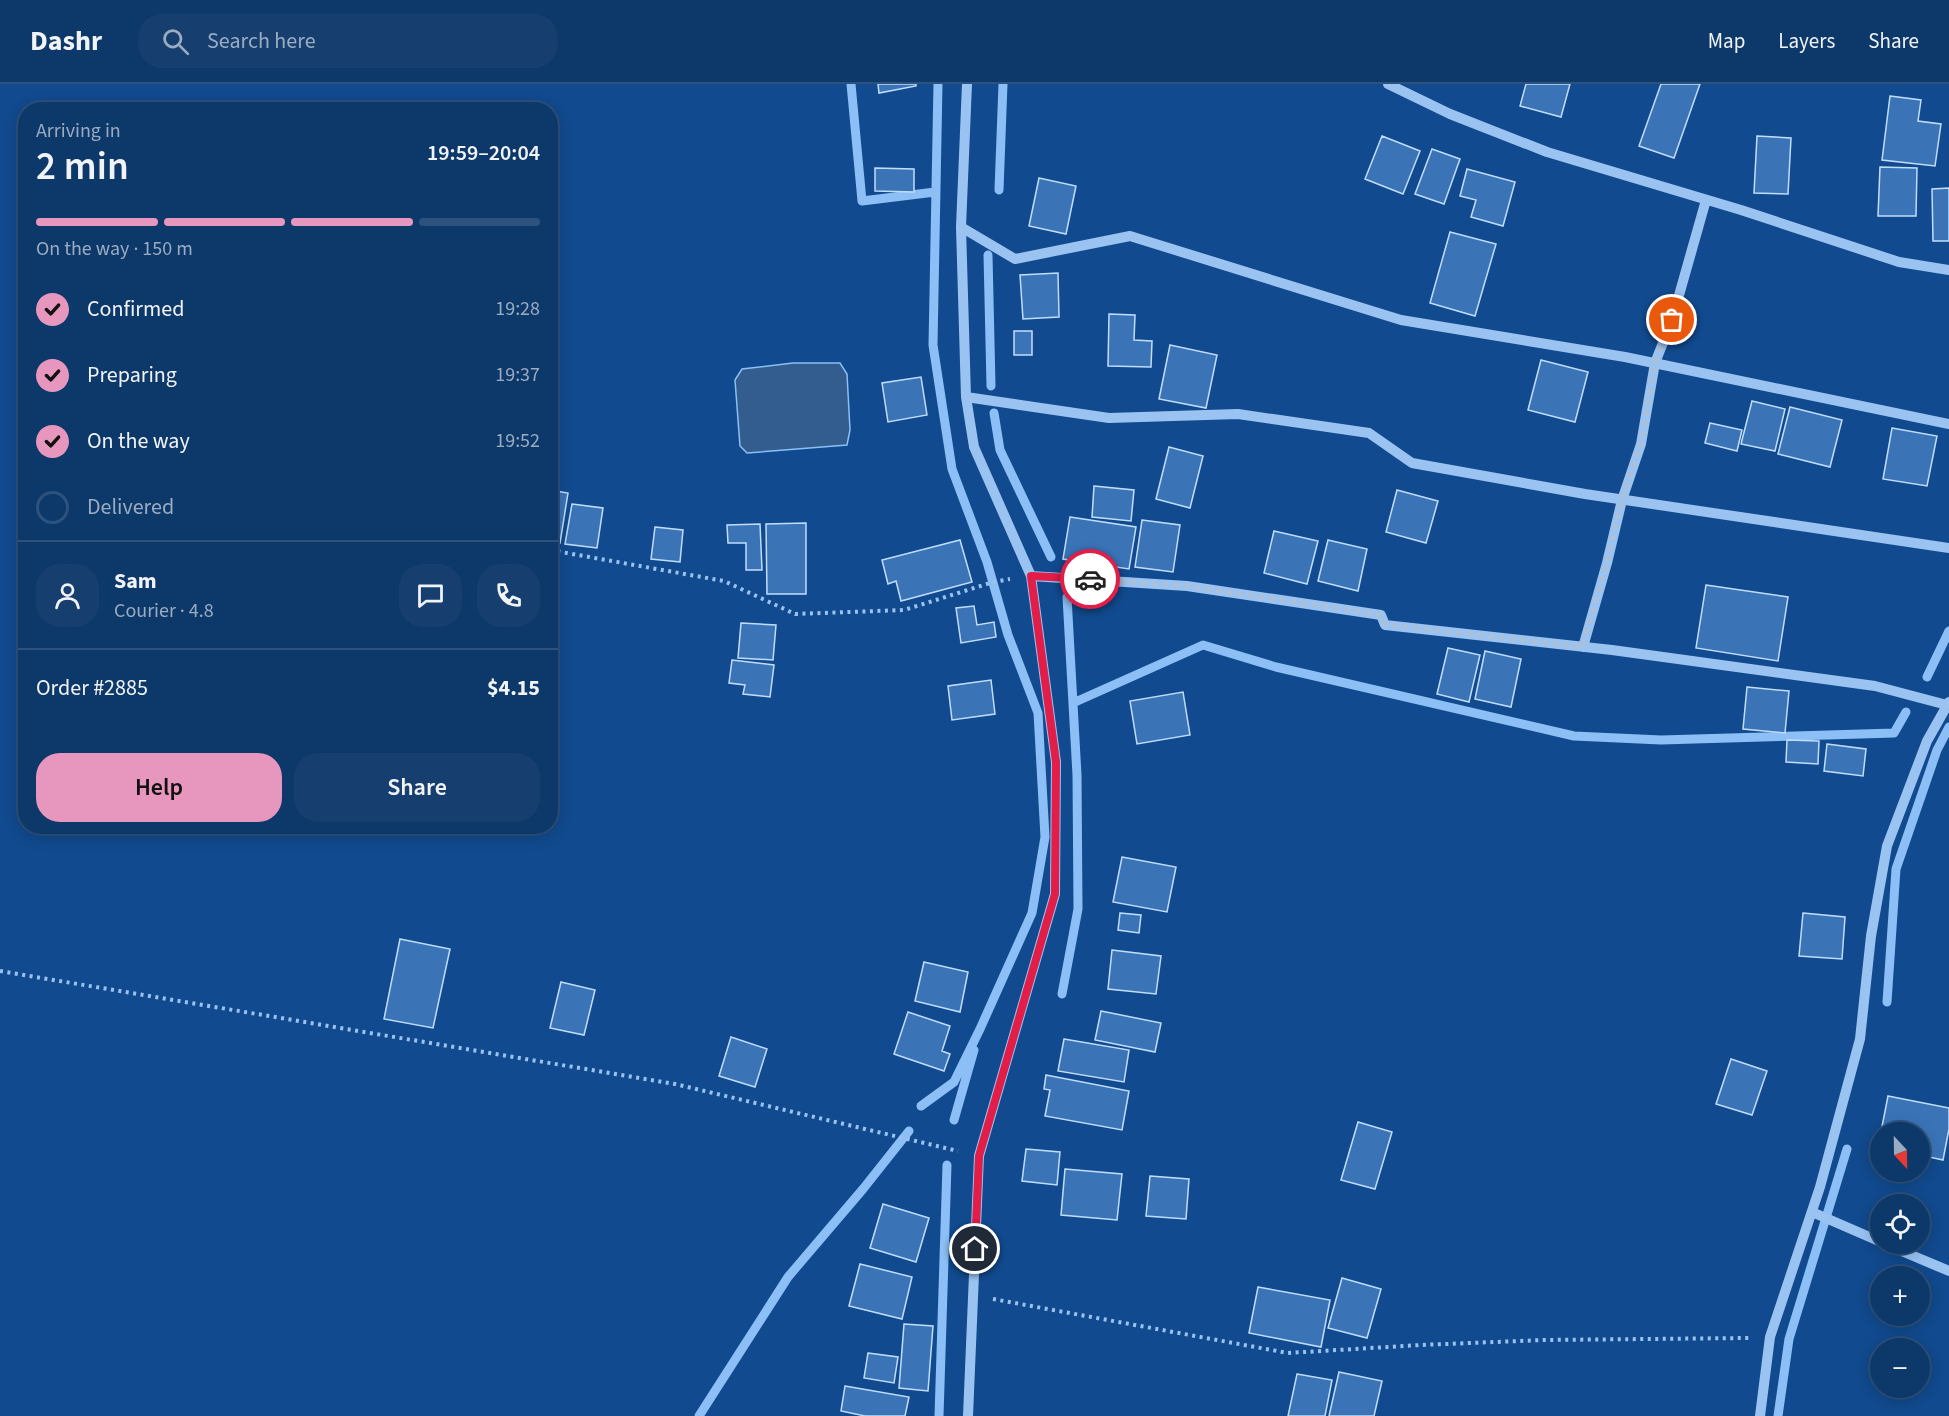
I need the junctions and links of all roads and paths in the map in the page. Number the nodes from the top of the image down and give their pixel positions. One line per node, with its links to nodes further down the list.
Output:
1 (967, 84): 4 (street)
2 (1388, 84): 3 (street)
3 (1706, 200): 5 (street); 6 (street)
4 (961, 227): 6 (street); 7 (street)
5 (1949, 270)
6 (1655, 363): 8 (street); 9 (street)
7 (966, 397): 9 (street); 12 (street)
8 (1949, 424)
9 (1622, 500): 10 (street); 13 (street)
10 (1949, 548)
11 (558, 551): 12 (path)
12 (1031, 576): 13 (street); 16 (street)
13 (1582, 647): 14 (street)
14 (1948, 704): 17 (street)
15 (0, 971): 16 (path)
16 (979, 1156): 21 (street)
17 (1812, 1212): 18 (street); 22 (street)
18 (1870, 1237)
19 (1909, 1254): 20 (street)
20 (1949, 1271)
21 (973, 1295): 22 (path); 23 (street)
22 (1770, 1337): 24 (street)
23 (968, 1416)
24 (1760, 1416)

